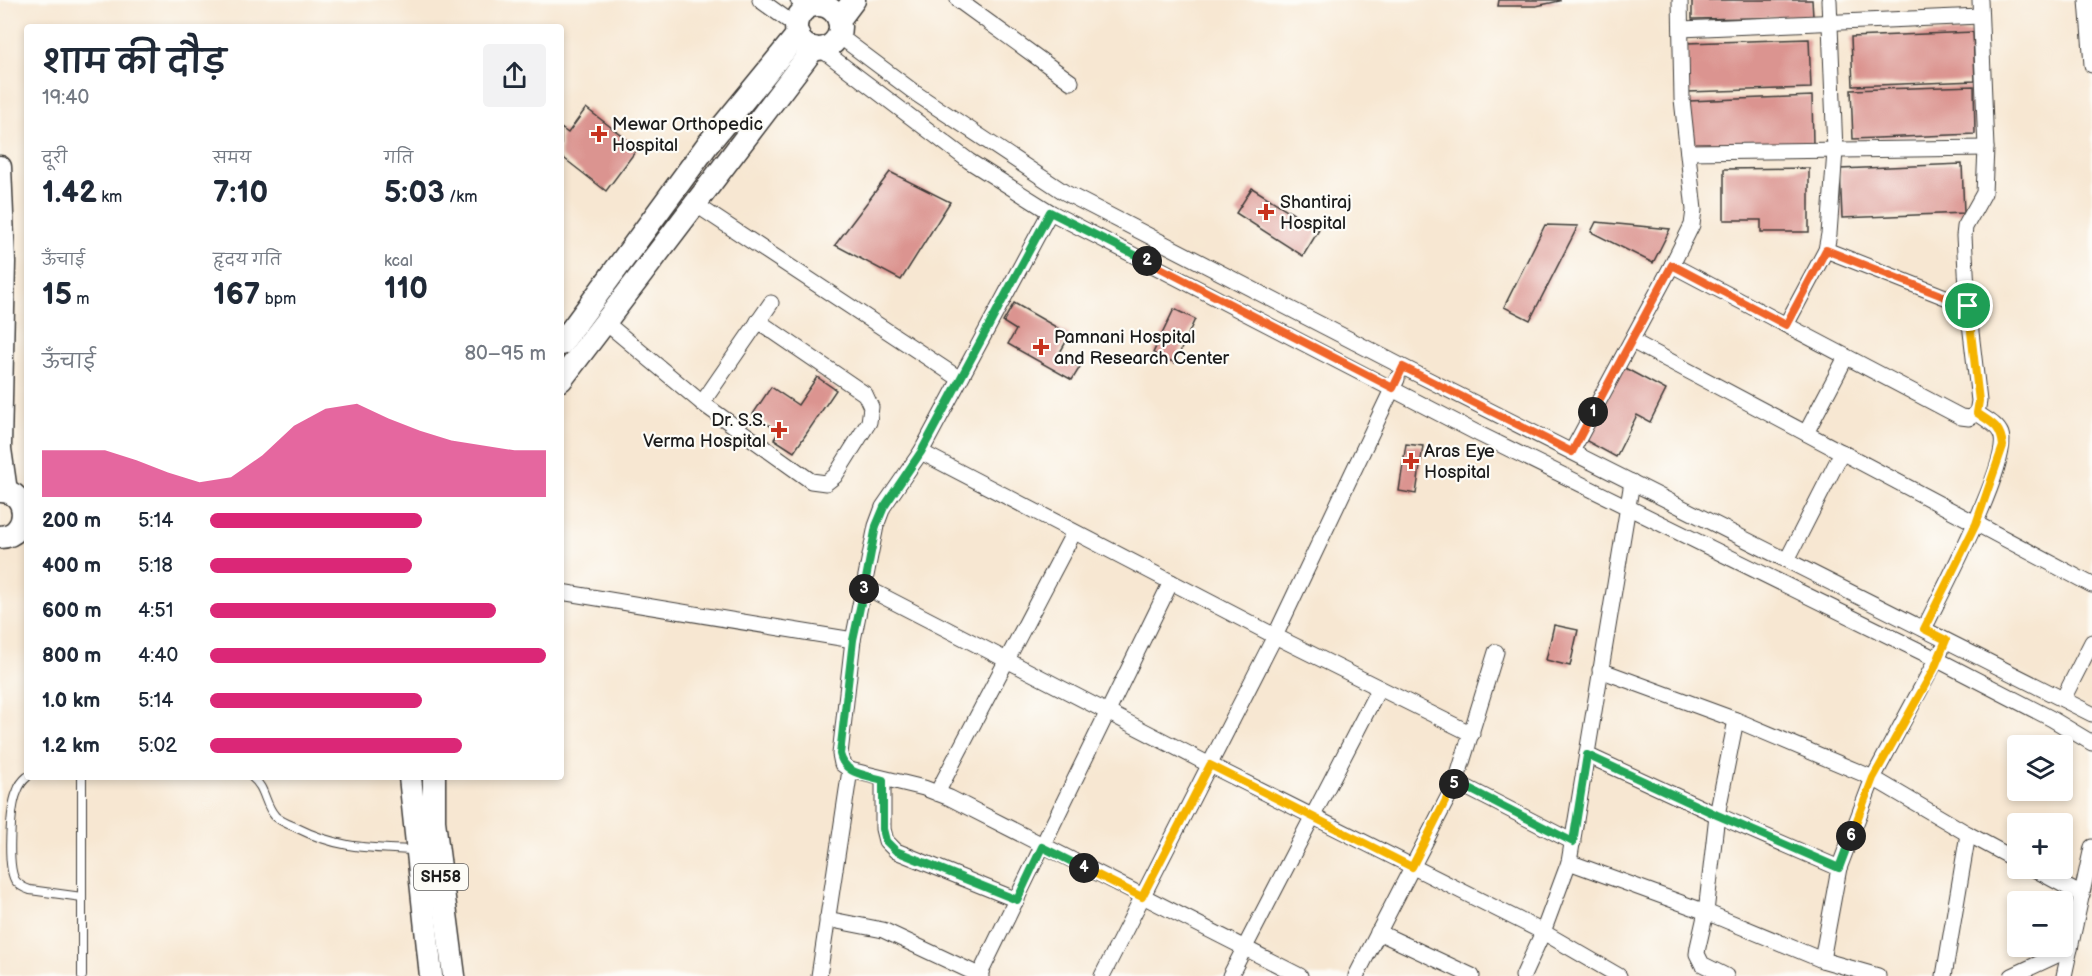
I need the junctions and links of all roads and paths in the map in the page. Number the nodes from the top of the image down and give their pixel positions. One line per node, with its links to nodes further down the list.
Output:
1 (760, 0): 10 (street)
2 (854, 0): 10 (main road)
3 (958, 0): 13 (street)
4 (1680, 0): 11 (street)
5 (1829, 0): 9 (street)
6 (1980, 0): 8 (street)
7 (2087, 0): 12 (street)
8 (1980, 16): 9 (street); 14 (street)
9 (1830, 22): 11 (street); 15 (street)
10 (815, 23): 18 (main road); 19 (street); 27 (main road); 30 (street)
11 (1681, 29): 16 (street)
12 (2092, 65)
13 (1071, 82)
14 (1986, 148): 15 (street); 23 (street)
15 (1835, 151): 16 (street); 20 (street)
16 (1688, 152): 21 (street)
17 (0, 167): 37 (main road)
18 (695, 204): 25 (main road); 32 (street)
19 (1050, 212): 32 (street); 33 (street)
20 (1826, 250): 23 (street); 26 (street)
21 (1672, 265): 26 (street); 28 (street)
22 (771, 303): 24 (street)
23 (1968, 306): 35 (street)
24 (758, 321): 34 (street); 34 (street)
25 (605, 322): 31 (main road); 34 (street)
26 (1786, 325): 29 (street)
27 (564, 340)
28 (1632, 341): 36 (street); 39 (street)
29 (1846, 357): 35 (street); 36 (street)
30 (1403, 367): 33 (street); 39 (street)
31 (564, 376)
32 (960, 379): 38 (street)
33 (1393, 388): 43 (street); 53 (street)
34 (702, 403)
35 (1977, 413): 44 (street)
36 (1806, 433): 40 (street)
37 (0, 447): 42 (main road)
38 (921, 452): 45 (street); 50 (street)
39 (1572, 452): 41 (street)
40 (1842, 452): 44 (street); 47 (street)
41 (1632, 482): 43 (street); 47 (street)
42 (12, 491): 46 (main road)
43 (1627, 507): 59 (street); 60 (street)
44 (1976, 524): 49 (street); 52 (street)
45 (1074, 532): 48 (street); 58 (street)
46 (10, 535)
47 (1787, 560): 52 (street)
48 (1171, 582): 53 (street); 63 (street)
49 (2092, 585)
50 (865, 587): 54 (street); 58 (street)
51 (564, 592): 54 (street)
52 (1924, 629): 55 (street)
53 (1275, 636): 61 (street); 69 (street)
54 (853, 640): 70 (street)
55 (1946, 640): 59 (street); 62 (street)
56 (2092, 642): 62 (street)
57 (1496, 652): 66 (street)
58 (1007, 660): 63 (street); 79 (street)
59 (1938, 660): 67 (street); 71 (street)
60 (1600, 670): 65 (street); 68 (street)
61 (1379, 688): 66 (street); 81 (street)
62 (2063, 699): 64 (street)
63 (1108, 712): 69 (street); 84 (street)
64 (2092, 714)
65 (1736, 720): 71 (street); 80 (street)
66 (1472, 734): 78 (street)
67 (2092, 743)
68 (1587, 755): 80 (street); 83 (street)
69 (1210, 765): 81 (street); 94 (street)
70 (850, 771): 77 (street); 97 (street)
71 (1873, 778): 82 (street); 90 (street)
72 (25, 780): 93 (lane)
73 (82, 780): 93 (lane)
74 (255, 780): 86 (lane)
75 (411, 780): 86 (main road, SH58)
76 (434, 780): 86 (main road, SH58)
77 (883, 780): 79 (street); 95 (street)
78 (1456, 782): 83 (street); 89 (street)
79 (937, 793): 84 (street)
80 (1717, 815): 90 (street); 96 (street)
81 (1312, 817): 89 (street); 101 (street)
82 (1968, 834): 87 (street); 119 (street)
83 (1573, 842): 88 (street)
84 (1042, 847): 94 (street); 95 (street)
85 (2092, 847): 92 (street)
86 (428, 850): 106 (main road, SH58); 107 (main road, SH58)
87 (2007, 855)
88 (1569, 862): 96 (street); 99 (street)
89 (1412, 867): 98 (street); 99 (street)
90 (1839, 868): 104 (street)
91 (2052, 879): 92 (street)
92 (2082, 895): 100 (street)
93 (82, 897): 105 (lane)
94 (1142, 897): 101 (street); 110 (street)
95 (1017, 900): 109 (street)
96 (1706, 912): 104 (street); 117 (street)
97 (827, 919): 108 (street); 109 (street)
98 (1378, 932): 113 (street); 114 (street)
99 (1543, 932): 115 (street); 116 (street)
100 (2073, 936)
101 (1244, 947): 111 (street); 112 (street)
102 (2053, 957): 120 (street)
103 (2068, 957): 121 (street)
104 (1822, 960): 118 (street)
105 (82, 976)
106 (431, 976)
107 (454, 976)
108 (819, 976)
109 (980, 976)
110 (1102, 976)
111 (1230, 976)
112 (1300, 976)
113 (1356, 976)
114 (1472, 976)
115 (1523, 976)
116 (1619, 976)
117 (1726, 976)
118 (1878, 976)
119 (1944, 976)
120 (2012, 976)
121 (2064, 976)

